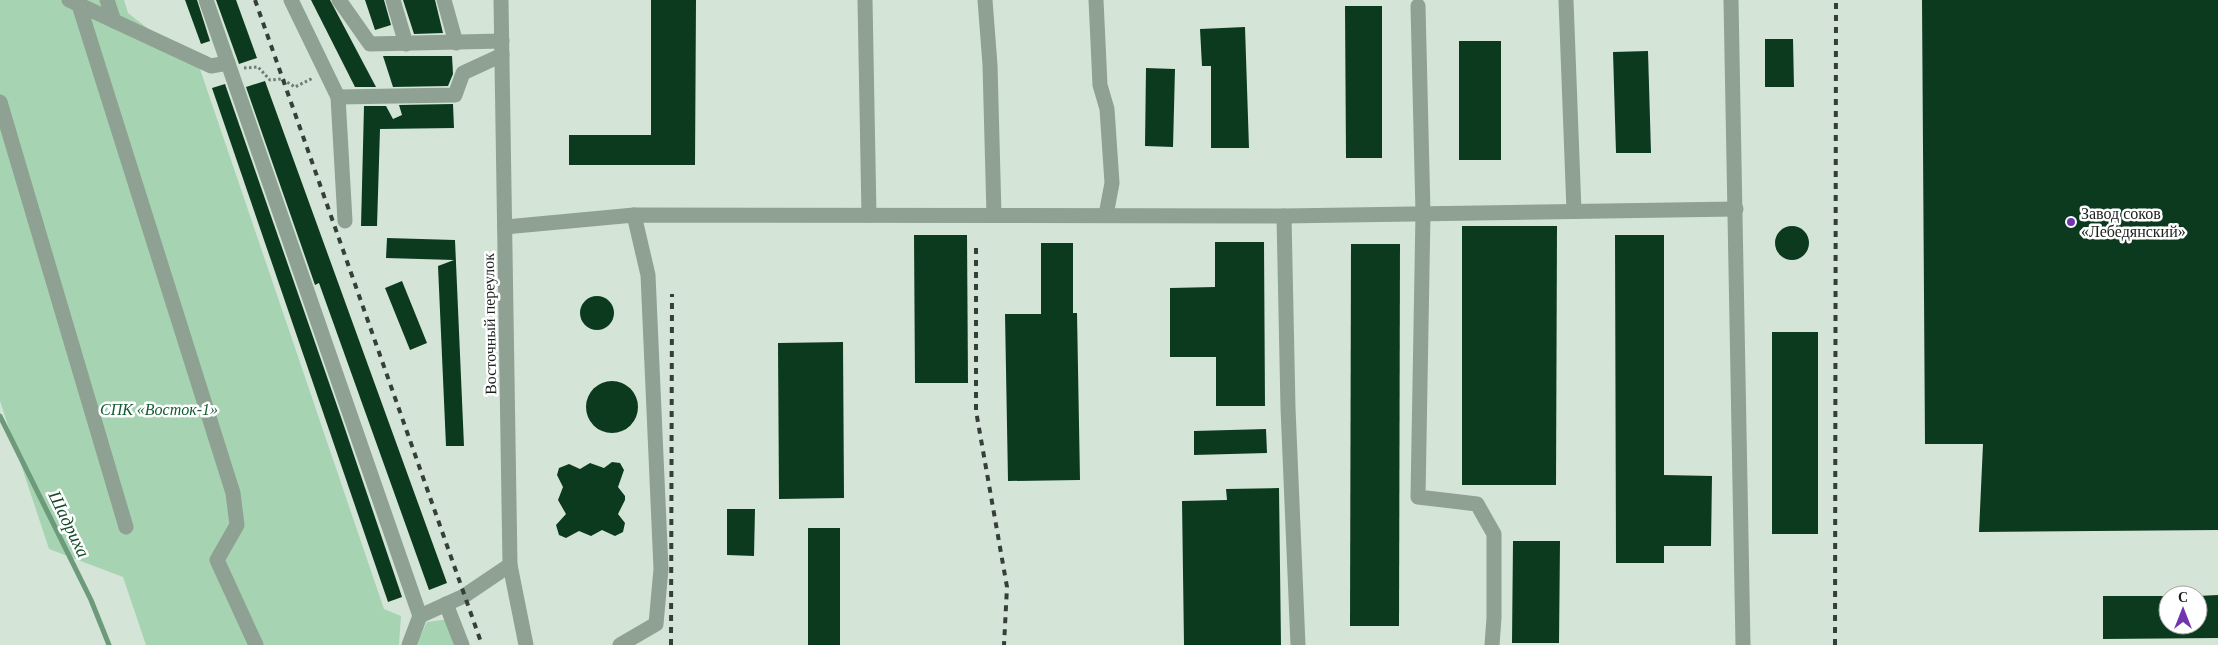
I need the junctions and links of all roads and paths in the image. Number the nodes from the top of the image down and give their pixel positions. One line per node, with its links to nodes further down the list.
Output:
1 (107, 0): 15 (street)
2 (206, 0): 19 (street)
3 (291, 0): 21 (street)
4 (339, 0): 17 (street)
5 (393, 0): 17 (street)
6 (444, 0): 16 (street)
7 (501, 0): 18 (street, Восточный переулок)
8 (865, 0): 27 (street)
9 (985, 0): 28 (street)
10 (1096, 0): 29 (street)
11 (1566, 0): 24 (street)
12 (1731, 0): 23 (street)
13 (74, 3): 15 (street); 37 (street)
14 (1418, 6): 25 (street)
15 (114, 21): 19 (street)
16 (456, 43): 17 (street); 18 (street)
17 (406, 44)
18 (502, 48): 21 (street); 32 (street, Восточный переулок)
19 (230, 66): 20 (path); 36 (street)
20 (295, 87)
21 (338, 97): 31 (street)
22 (0, 102): 33 (street)
23 (1736, 209): 24 (street); 44 (street)
24 (1574, 211): 25 (street)
25 (1423, 214): 30 (street); 43 (street)
26 (634, 215): 27 (street); 32 (street); 41 (street)
27 (869, 215): 28 (street)
28 (994, 215): 29 (street)
29 (1106, 215): 30 (street)
30 (1284, 216): 42 (street)
31 (345, 220)
32 (505, 227): 34 (street, Восточный переулок)
33 (126, 527)
34 (510, 565): 35 (street); 40 (street, Восточный переулок)
35 (446, 604): 36 (street); 39 (street)
36 (420, 616): 38 (street)
37 (256, 645)
38 (409, 645)
39 (462, 645)
40 (526, 645)
41 (620, 645)
42 (1298, 645)
43 (1492, 645)
44 (1743, 645)

